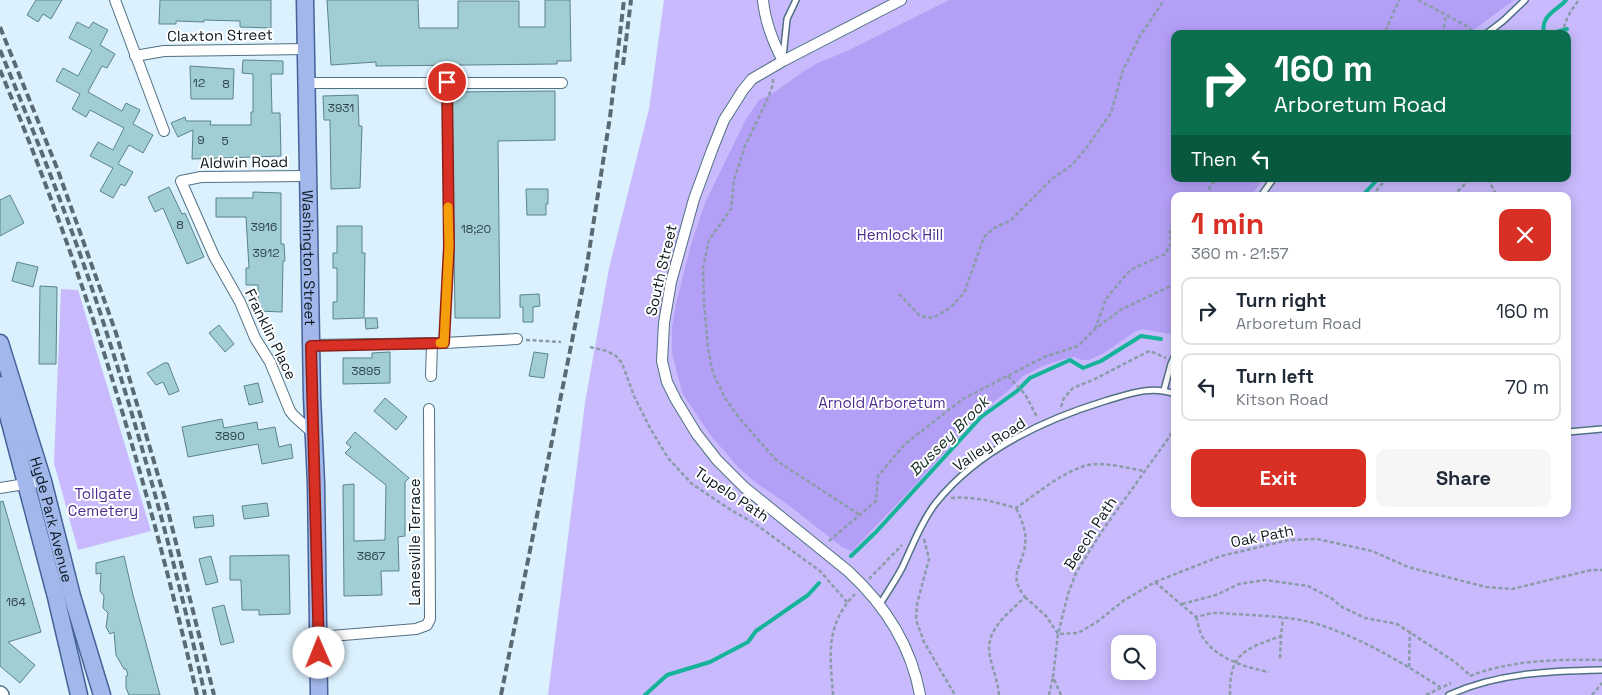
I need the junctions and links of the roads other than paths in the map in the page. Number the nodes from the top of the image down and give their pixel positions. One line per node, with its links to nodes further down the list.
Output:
1 (115, 0): 9 (street)
2 (305, 0): 8 (main road, Washington Street)
3 (763, 0): 10 (street)
4 (796, 0): 10 (lane)
5 (901, 0): 10 (street, South Street)
6 (1525, 0): 7 (lane)
7 (1491, 30)
8 (306, 49): 9 (street, Claxton Street); 11 (main road, Washington Street)
9 (135, 56): 14 (street)
10 (783, 61): 34 (street, South Street)
11 (307, 82): 12 (street); 15 (main road, Washington Street)
12 (447, 82): 13 (street); 20 (lane)
13 (562, 83)
14 (164, 131)
15 (308, 176): 16 (street, Aldwin Road); 21 (main road, Washington Street)
16 (181, 181): 30 (street, Franklin Place)
17 (517, 339): 20 (street)
18 (432, 342): 20 (street); 21 (street); 23 (street)
19 (0, 343): 31 (main road, Hyde Park Avenue)
20 (444, 343)
21 (311, 346): 30 (main road, Washington Street)
22 (1171, 365): 25 (lane)
23 (431, 376)
24 (0, 385): 32 (main road, Hyde Park Avenue)
25 (1164, 390): 26 (lane, Valley Road); 34 (lane, Valley Road)
26 (1171, 393)
27 (429, 409): 35 (street, Lanesville Terrace)
28 (1602, 430): 29 (lane)
29 (1571, 432)
30 (314, 434): 35 (main road, Washington Street)
31 (42, 481): 32 (street); 38 (main road, Hyde Park Avenue)
32 (26, 483): 33 (street); 37 (main road, Hyde Park Avenue)
33 (0, 488)
34 (880, 604): 40 (street, South Street)
35 (318, 637): 39 (main road, Washington Street)
36 (1602, 670): 41 (lane)
37 (79, 695)
38 (102, 695)
39 (319, 695)
40 (920, 695)
41 (1448, 695)

